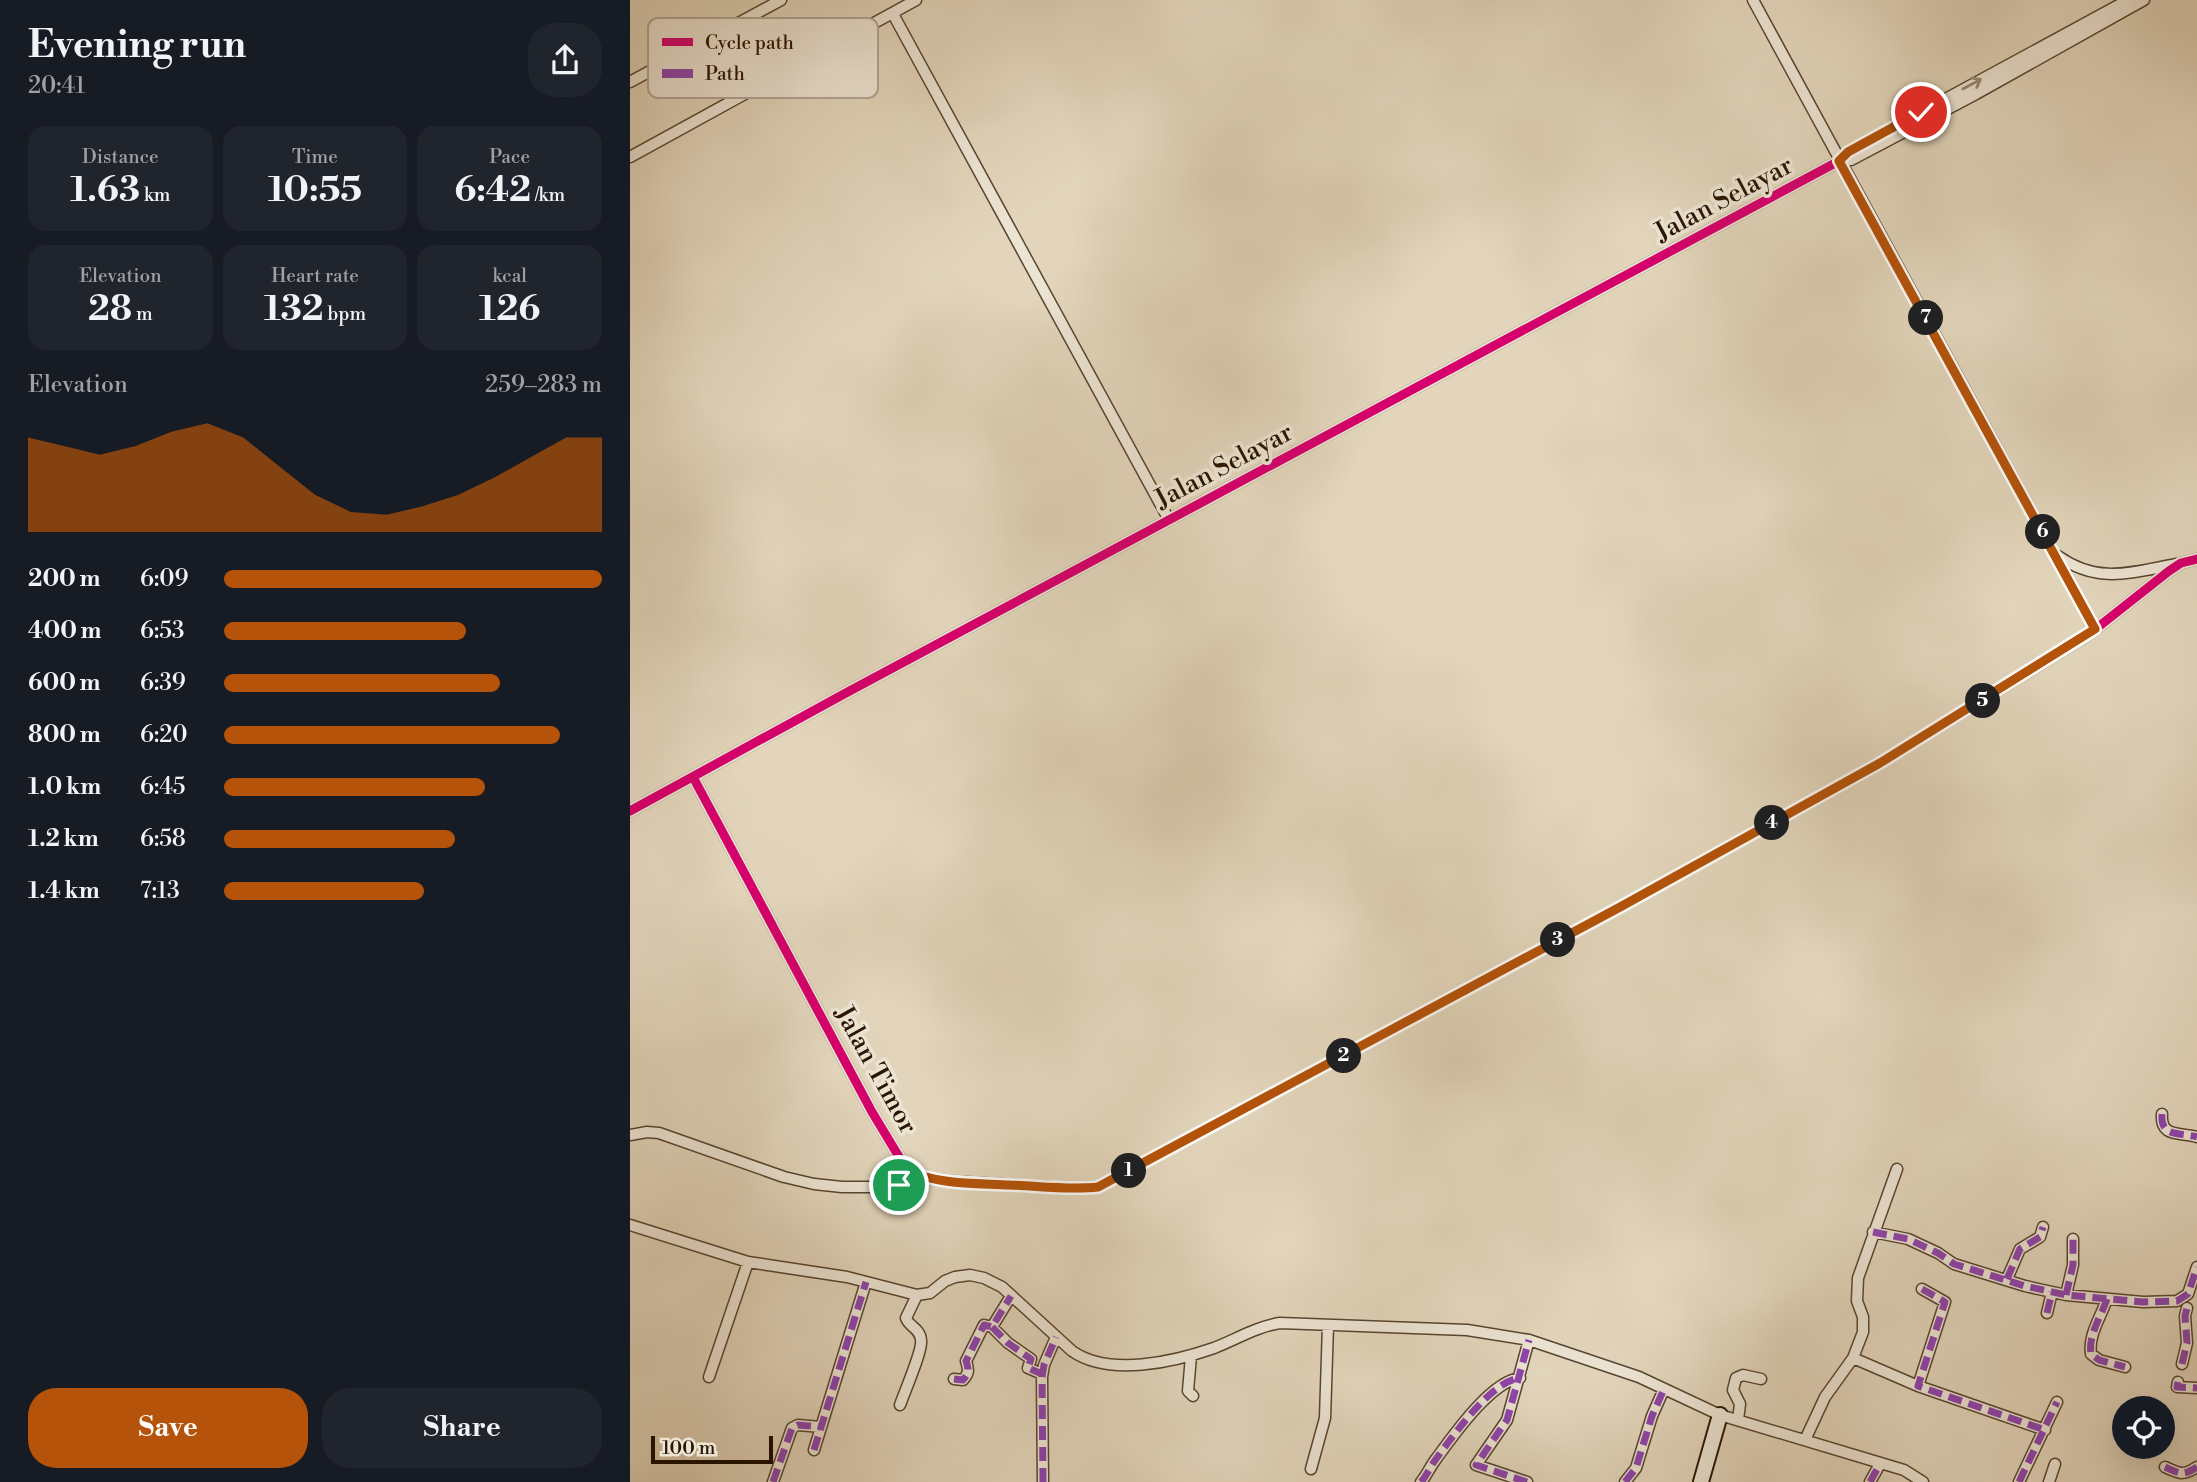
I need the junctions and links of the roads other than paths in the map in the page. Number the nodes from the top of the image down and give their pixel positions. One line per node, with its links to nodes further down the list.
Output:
1 (781, 0): 7 (street)
2 (916, 0): 6 (street)
3 (1753, 0): 14 (street)
4 (2128, 0): 9 (street, Jalan Selayar)
5 (2144, 0): 9 (street, Jalan Selayar)
6 (892, 13): 8 (street); 15 (street)
7 (748, 18)
8 (878, 21)
9 (2089, 26): 14 (street, Jalan Selayar)
10 (648, 72): 11 (street)
11 (630, 82)
12 (737, 98): 13 (street)
13 (630, 157)
14 (1839, 161): 15 (street, Jalan Selayar); 16 (street)
15 (1169, 520): 20 (street, Jalan Selayar)
16 (2054, 554): 18 (street); 19 (street)
17 (2197, 559): 18 (street, Jalan Timor)
18 (2181, 563): 19 (street, Jalan Timor)
19 (2095, 629): 26 (street, Jalan Timor)
20 (693, 777): 21 (street, Jalan Selayar); 26 (street, Jalan Timor)
21 (630, 811)
22 (2162, 1114): 24 (street)
23 (630, 1135): 26 (street)
24 (2197, 1137)
25 (1897, 1169): 29 (street)
26 (907, 1170)
27 (632, 1226): 30 (street); 32 (street)
28 (2043, 1227): 34 (street)
29 (1873, 1231): 34 (street); 50 (street)
30 (630, 1239)
31 (2073, 1239): 39 (street)
32 (748, 1262): 35 (street); 54 (street)
33 (2197, 1267): 42 (street)
34 (2007, 1279): 37 (street)
35 (866, 1282): 38 (street); 67 (street)
36 (1922, 1289): 59 (street)
37 (2052, 1292): 39 (street); 43 (street)
38 (917, 1295): 40 (street); 64 (street)
39 (2066, 1295): 41 (street)
40 (1011, 1296): 46 (street); 47 (street)
41 (2107, 1299): 42 (street); 52 (street)
42 (2184, 1304): 44 (street); 51 (street)
43 (2047, 1312)
44 (2197, 1316)
45 (1328, 1325): 48 (street); 49 (street); 75 (street)
46 (992, 1327): 53 (street); 56 (street)
47 (1056, 1337): 49 (street); 53 (street)
48 (1529, 1340): 55 (street); 61 (street)
49 (1191, 1356): 62 (street)
50 (1853, 1358): 59 (street); 69 (street)
51 (2182, 1364)
52 (2125, 1367)
53 (1042, 1374): 77 (street)
54 (709, 1377)
55 (1520, 1377): 78 (street); 79 (street)
56 (954, 1379)
57 (1761, 1379): 66 (street)
58 (2178, 1382): 60 (street)
59 (1918, 1386): 68 (street)
60 (2197, 1388)
61 (1664, 1389): 65 (street); 80 (street)
62 (1193, 1396)
63 (2057, 1402): 68 (street)
64 (900, 1405)
65 (1720, 1415): 66 (street); 81 (street)
66 (1738, 1420): 69 (street)
67 (821, 1427): 70 (street); 76 (street)
68 (2045, 1430): 84 (street)
69 (1805, 1440): 71 (street)
70 (814, 1450)
71 (1880, 1464): 82 (street); 83 (street)
72 (2055, 1464): 85 (street)
73 (2165, 1467): 74 (street)
74 (2197, 1467)
75 (1311, 1469)
76 (773, 1482)
77 (1043, 1482)
78 (1421, 1482)
79 (1527, 1482)
80 (1625, 1482)
81 (1702, 1482)
82 (1870, 1482)
83 (1923, 1482)
84 (2019, 1482)
85 (2049, 1482)

